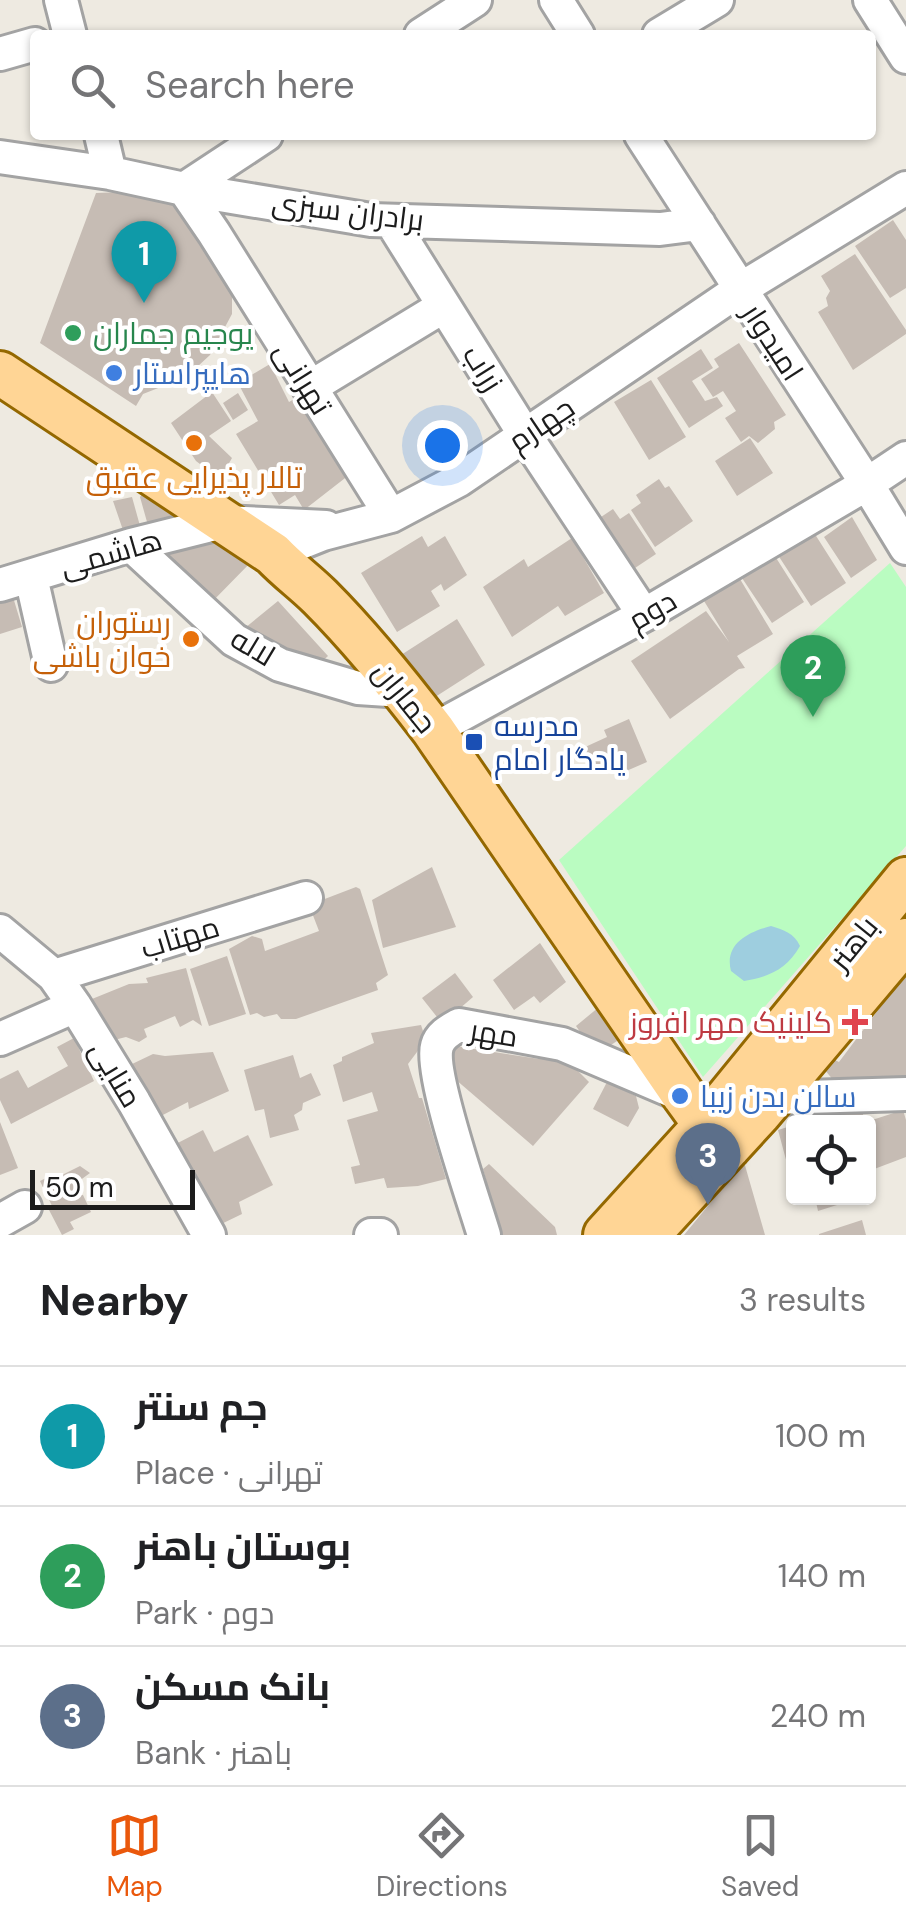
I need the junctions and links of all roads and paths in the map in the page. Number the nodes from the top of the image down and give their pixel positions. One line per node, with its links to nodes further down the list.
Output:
1 (61, 0): 6 (street)
2 (476, 0): 7 (street)
3 (556, 0): 8 (street)
4 (717, 0): 9 (street)
5 (870, 0): 12 (street)
6 (68, 30)
7 (429, 30)
8 (575, 30)
9 (667, 30)
10 (30, 45): 11 (street)
11 (0, 54)
12 (906, 58)
13 (102, 140): 17 (street)
14 (258, 140): 19 (street)
15 (644, 140): 21 (street, امیدوار)
16 (0, 157): 17 (street, برادران سبزی)
17 (110, 172): 19 (street, برادران سبزی)
18 (906, 188): 22 (street, چهارم)
19 (184, 189): 20 (street, برادران سبزی); 25 (street, تهرانی)
20 (391, 220): 21 (street, برادران سبزی); 23 (street, زراب)
21 (699, 224): 22 (street, امیدوار)
22 (739, 290): 26 (street, چهارم); 28 (street, امیدوار)
23 (444, 306): 25 (street); 26 (street, زراب)
24 (0, 373): 30 (main road, جماران)
25 (309, 388): 29 (street, تهرانی)
26 (525, 435): 29 (street, چهارم); 36 (street, زراب)
27 (906, 458): 28 (street, دوم)
28 (867, 484): 33 (street, امیدوار); 36 (street, دوم)
29 (391, 516): 31 (street, چهارم)
30 (223, 522): 31 (street, هاشمی); 32 (street, هاشمی); 34 (main road, جماران)
31 (344, 528): 34 (street, چهارم)
32 (131, 545): 35 (street, هاشمی); 38 (street, لاله)
33 (906, 548)
34 (273, 554): 38 (main road, جماران)
35 (16, 581): 37 (street)
36 (644, 616): 39 (street, دوم)
37 (51, 665)
38 (403, 691): 39 (main road, جماران)
39 (433, 730): 49 (main road, جماران)
40 (906, 878): 49 (main road, باهنر)
41 (306, 898): 44 (street, مهتاب)
42 (0, 932): 44 (street, منایی)
43 (906, 940): 48 (main road, باهنر)
44 (54, 976): 45 (street, منایی)
45 (75, 1006): 46 (street); 50 (street, منایی)
46 (0, 1039)
47 (906, 1094): 48 (street)
48 (773, 1098): 49 (main road, باهنر)
49 (706, 1122): 53 (street, مهر); 54 (main road, باهنر); 55 (main road, باهنر)
50 (209, 1235)
51 (371, 1235): 52 (street)
52 (381, 1235)
53 (484, 1235)
54 (605, 1235)
55 (648, 1235)

